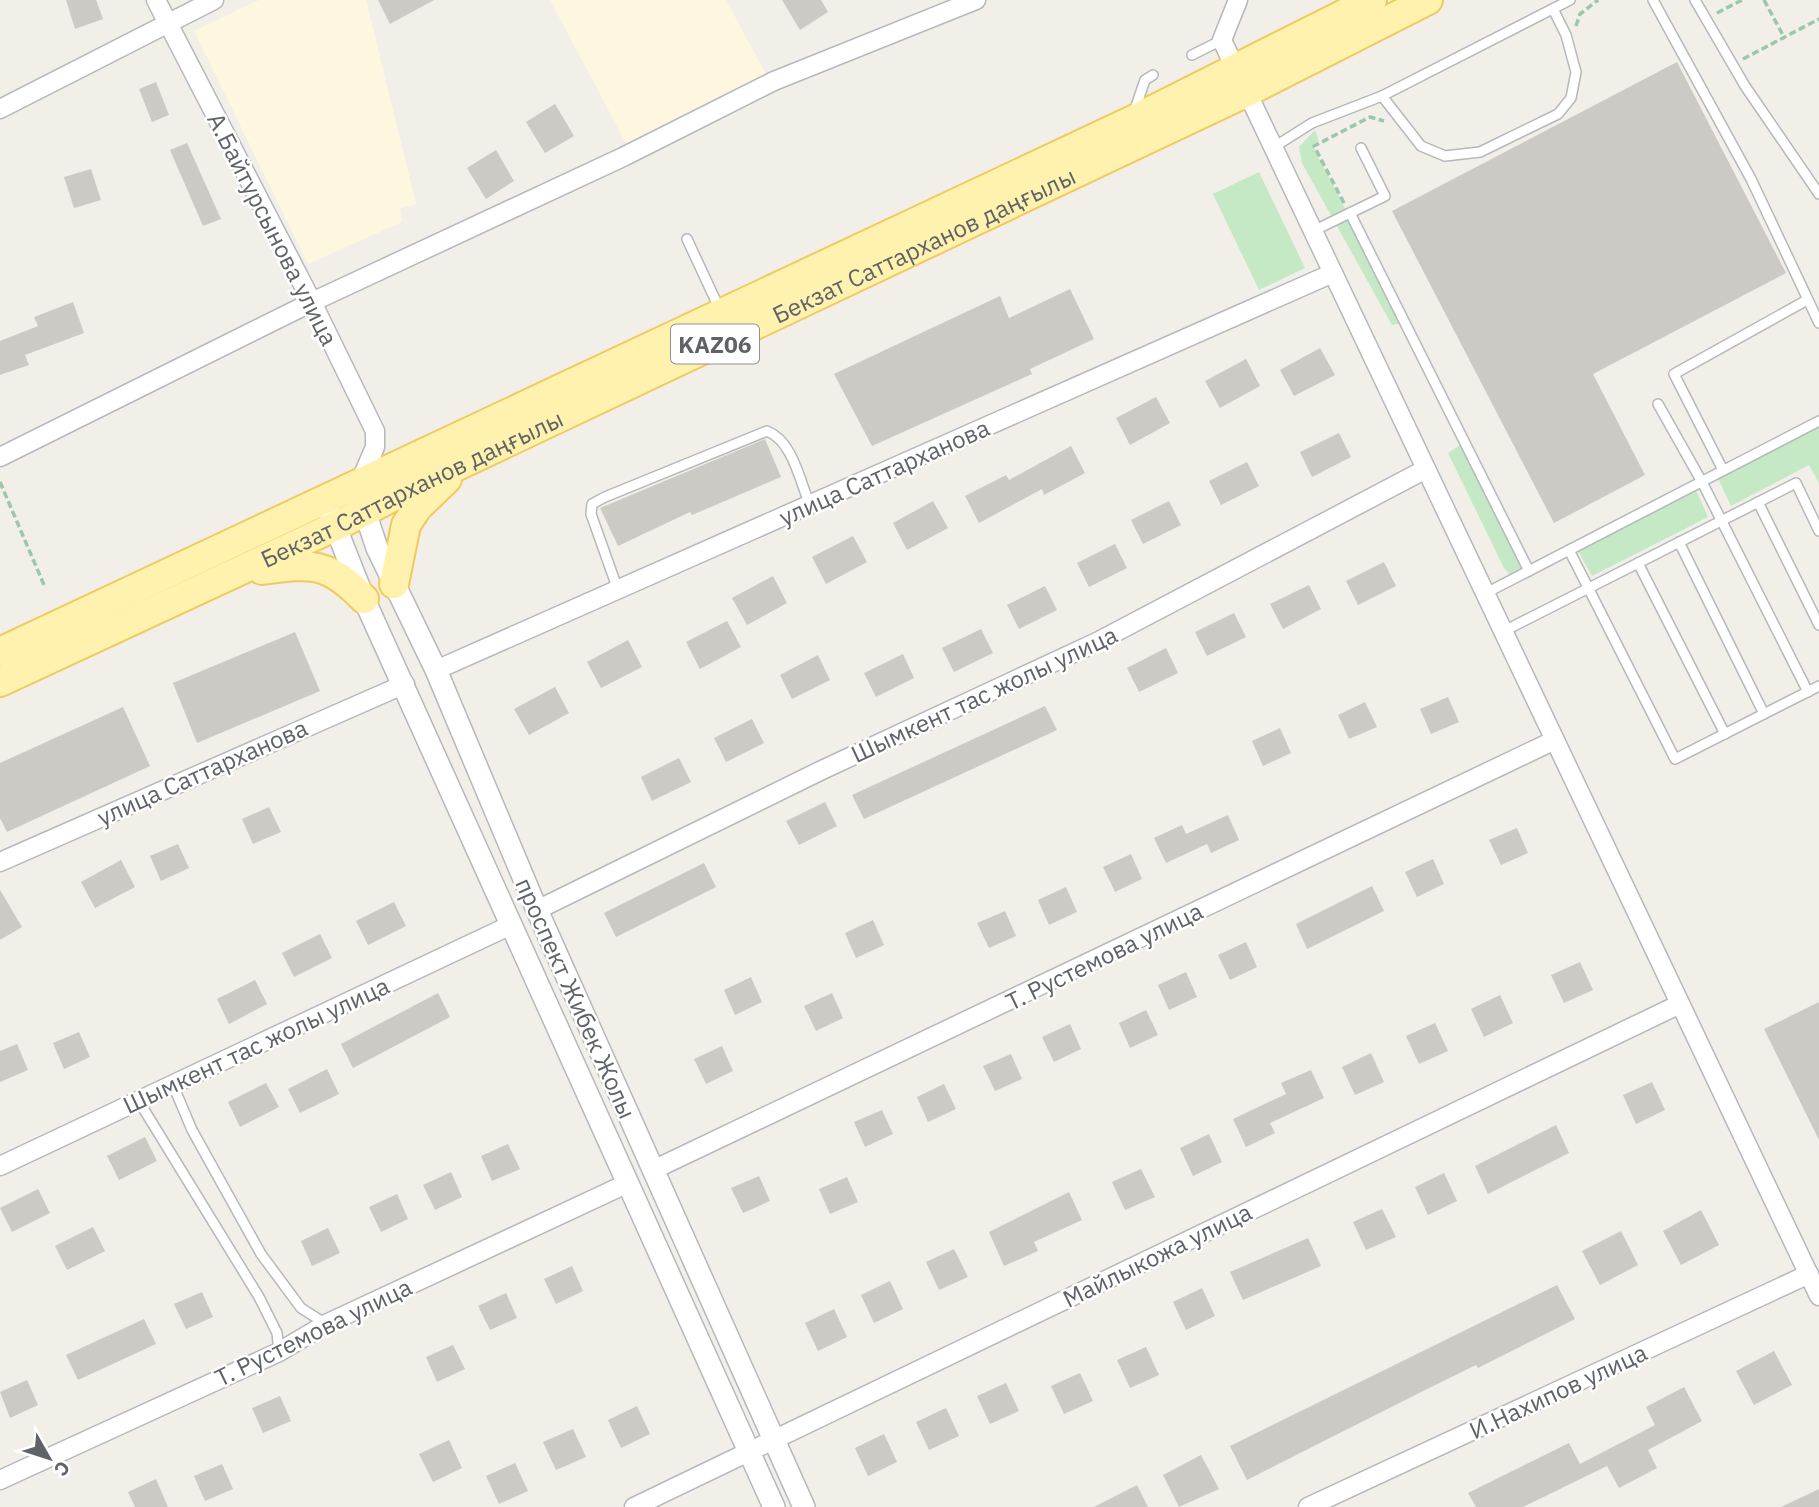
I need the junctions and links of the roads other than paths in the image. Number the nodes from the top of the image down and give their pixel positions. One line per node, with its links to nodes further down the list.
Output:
1 (156, 0): 11 (street, А.Байтурсынова улица)
2 (214, 0): 11 (street)
3 (976, 0): 27 (street)
4 (1238, 0): 12 (street)
5 (1371, 0): 15 (main road, Бекзат Саттарханов даңғылы / KАZ06)
6 (1427, 0): 15 (main road, Бекзат Саттарханов даңғылы / KАZ06)
7 (1570, 0): 10 (lane)
8 (1653, 0): 26 (lane)
9 (1695, 0): 21 (lane)
10 (1553, 9): 16 (lane); 16 (lane)
11 (167, 24): 17 (street); 27 (street, А.Байтурсынова улица)
12 (1222, 40): 13 (lane); 15 (street)
13 (1192, 55)
14 (1153, 75): 18 (lane)
15 (1241, 81): 18 (main road, Бекзат Саттарханов даңғылы / KАZ06); 19 (street); 33 (main road, Бекзат Саттарханов даңғылы / KАZ06)
16 (1382, 96): 19 (lane)
17 (0, 109)
18 (1130, 121): 28 (main road, Бекзат Саттарханов даңғылы / KАZ06)
19 (1274, 147): 23 (street)
20 (1361, 148): 22 (lane)
21 (1819, 194)
22 (1350, 213): 23 (lane); 47 (lane)
23 (1313, 231): 25 (street)
24 (687, 239): 28 (lane)
25 (1332, 273): 34 (street); 40 (street, улица Саттарханова)
26 (1807, 300): 29 (lane); 35 (lane)
27 (312, 302): 32 (street); 37 (street, А.Байтурсынова улица)
28 (721, 313): 37 (main road, Бекзат Саттарханов даңғылы / KАZ06)
29 (1819, 323)
30 (1658, 404): 36 (lane)
31 (1819, 421): 35 (lane)
32 (0, 457)
33 (463, 463): 37 (main road, Бекзат Саттарханов даңғылы / KАZ06); 50 (main road)
34 (1426, 469): 53 (street); 68 (street, Шымкент тас жолы улица)
35 (1723, 470): 36 (lane)
36 (1702, 482): 41 (lane); 45 (lane)
37 (364, 486): 38 (main road, Бекзат Саттарханов даңғылы / KАZ06); 42 (main road, Бекзат Саттарханов даңғылы / KАZ06); 50 (street, проспект Жибек Жолы)
38 (325, 498): 42 (street, проспект Жибек Жолы); 49 (main road, Бекзат Саттарханов даңғылы / KАZ06)
39 (1758, 502): 41 (lane); 43 (lane); 55 (lane)
40 (810, 505): 52 (street, улица Саттарханова); 52 (lane)
41 (1722, 521): 44 (lane); 63 (lane)
42 (335, 526): 48 (main road, Бекзат Саттарханов даңғылы / KАZ06); 54 (street, проспект Жибек Жолы)
43 (1819, 531)
44 (1679, 542): 46 (lane); 64 (lane)
45 (1569, 550): 47 (lane); 51 (lane)
46 (1638, 563): 51 (lane); 65 (lane)
47 (1530, 570): 53 (lane)
48 (229, 575): 49 (main road, Бекзат Саттарханов даңғылы / KАZ06); 54 (main road)
49 (191, 578): 58 (main road, Бекзат Саттарханов даңғылы / KАZ06); 60 (main road, Бекзат Саттарханов даңғылы / KАZ06)
50 (394, 584): 59 (street, проспект Жибек Жолы)
51 (1588, 588): 57 (lane); 65 (lane)
52 (618, 590): 59 (street, улица Саттарханова)
53 (1486, 593): 57 (street)
54 (364, 599): 61 (street, проспект Жибек Жолы)
55 (1816, 610): 56 (lane)
56 (1819, 625)
57 (1504, 631): 66 (street)
58 (0, 652)
59 (436, 670): 68 (street, проспект Жибек Жолы)
60 (0, 682)
61 (405, 684): 67 (street, улица Саттарханова); 69 (street, проспект Жибек Жолы)
62 (1819, 686): 63 (lane)
63 (1808, 692): 64 (lane)
64 (1764, 714): 65 (lane)
65 (1725, 734)
66 (1555, 740): 70 (street); 74 (street, Т. Рустемова улица)
67 (0, 862)
68 (537, 910): 74 (street, проспект Жибек Жолы)
69 (511, 925): 71 (street, Шымкент тас жолы улица); 75 (street, проспект Жибек Жолы)
70 (1680, 1004): 76 (street); 80 (street, Майлыкожа улица)
71 (173, 1085): 72 (street, Шымкент тас жолы улица); 78 (lane)
72 (134, 1102): 73 (street, Шымкент тас жолы улица); 79 (lane)
73 (0, 1166)
74 (653, 1170): 80 (street, проспект Жибек Жолы)
75 (626, 1184): 78 (street, Т. Рустемова улица); 81 (street, проспект Жибек Жолы)
76 (1809, 1274): 77 (street); 86 (street, И.Нахипов улица)
77 (1819, 1296)
78 (326, 1324): 79 (street, Т. Рустемова улица)
79 (279, 1352): 82 (street, Т. Рустемова улица)
80 (774, 1439): 81 (street, Майлыкожа улица); 85 (street, проспект Жибек Жолы)
81 (750, 1451): 83 (street, Майлыкожа улица); 84 (street, проспект Жибек Жолы)
82 (0, 1480)
83 (634, 1507)
84 (774, 1507)
85 (804, 1507)
86 (1308, 1507)

